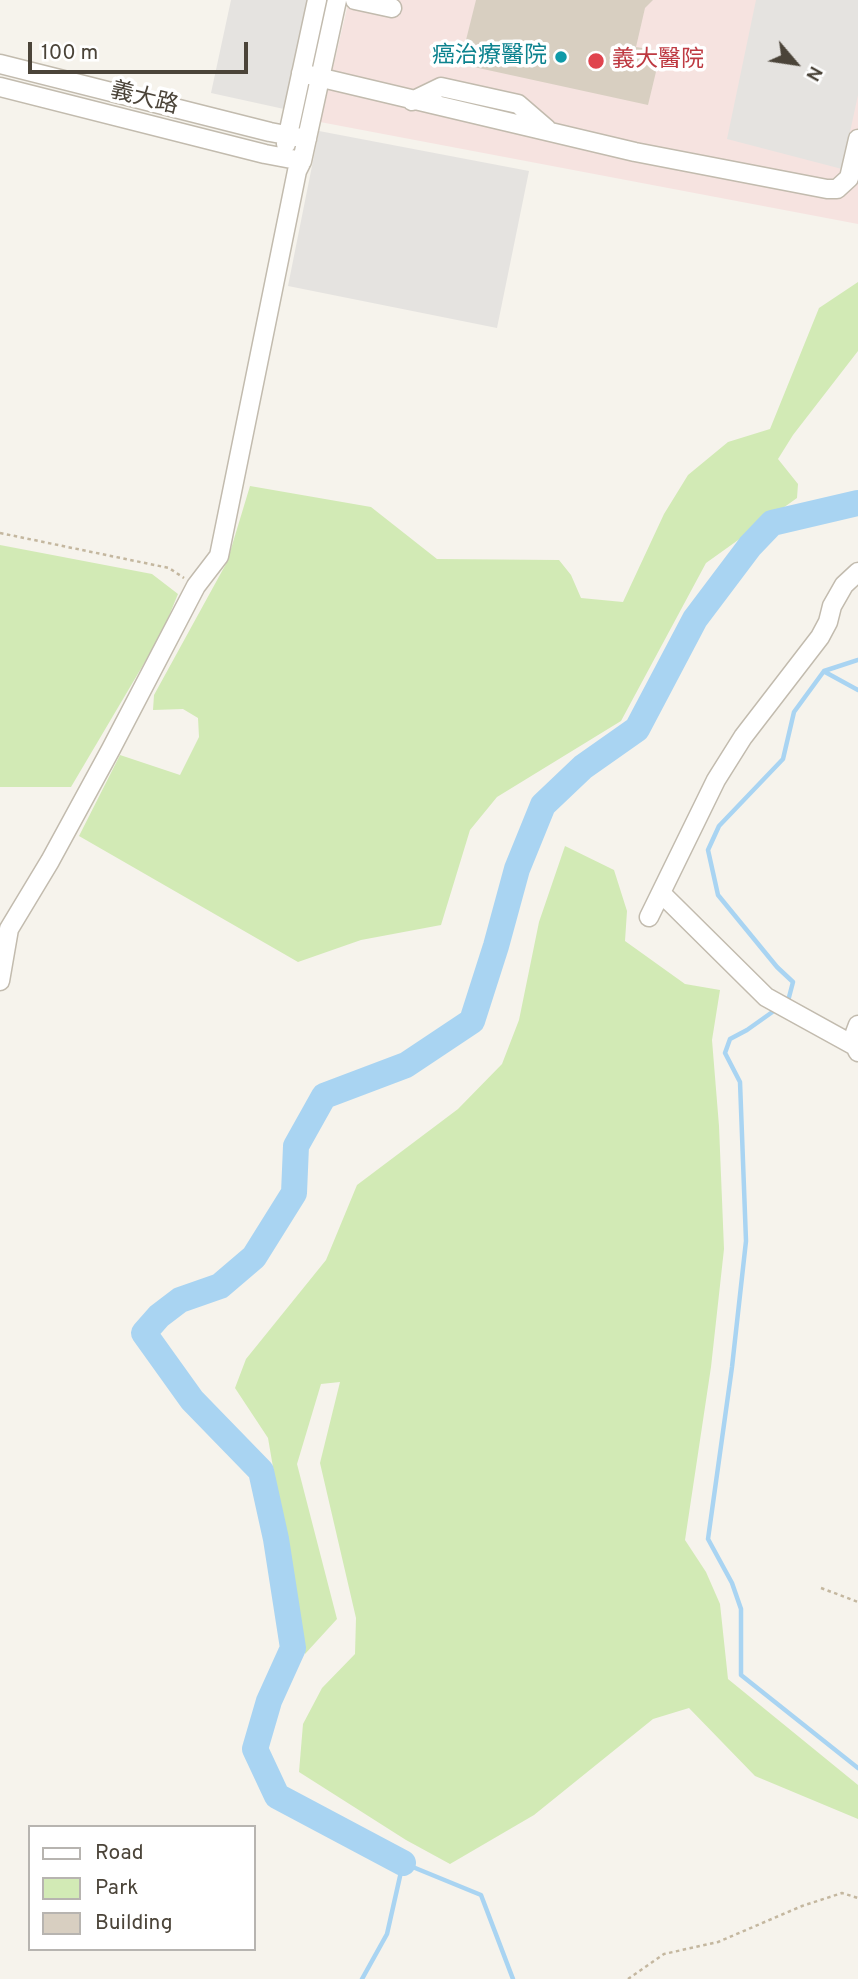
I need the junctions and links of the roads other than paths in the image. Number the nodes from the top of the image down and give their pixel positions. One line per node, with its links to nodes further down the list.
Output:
1 (317, 0): 6 (street)
2 (337, 0): 7 (street)
3 (355, 0): 4 (street)
4 (392, 8)
5 (0, 64): 9 (street, 義大路)
6 (301, 74): 7 (street); 9 (street)
7 (320, 78): 10 (street); 11 (street)
8 (0, 87): 12 (street, 義大路)
9 (288, 135): 10 (street, 義大路); 12 (street)
10 (307, 139): 13 (street)
11 (858, 139)
12 (282, 157): 13 (street, 義大路)
13 (302, 161): 17 (street)
14 (858, 572): 15 (street)
15 (661, 893): 16 (street); 19 (street)
16 (649, 917)
17 (0, 981)
18 (858, 1025): 19 (street)
19 (856, 1049)

